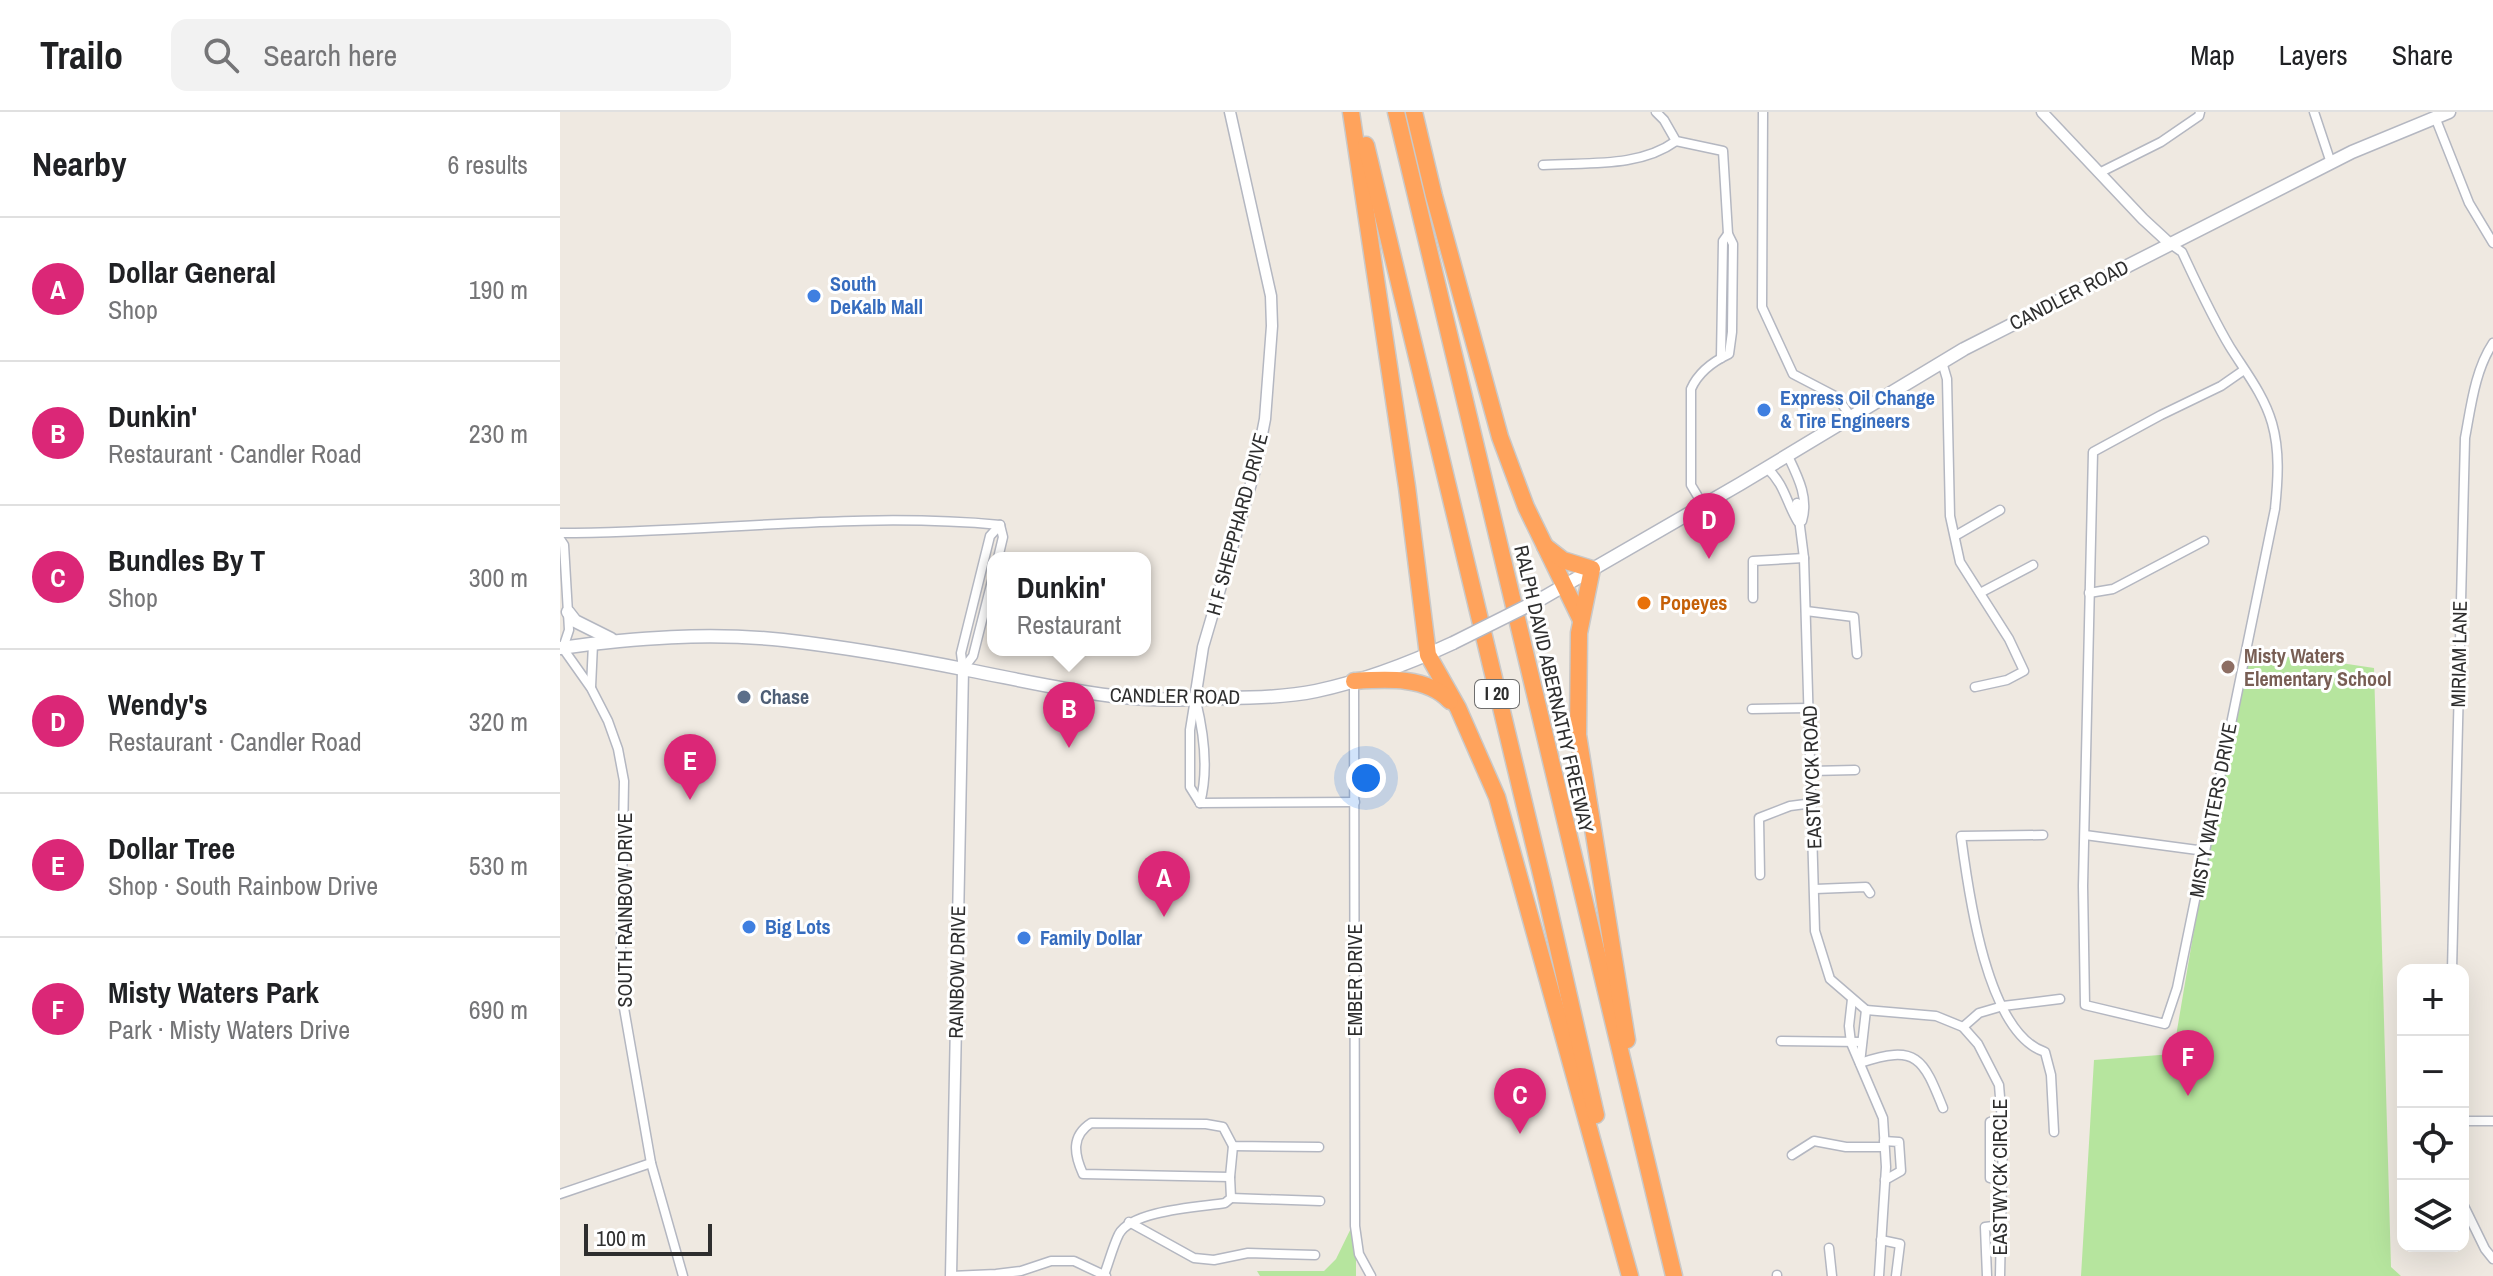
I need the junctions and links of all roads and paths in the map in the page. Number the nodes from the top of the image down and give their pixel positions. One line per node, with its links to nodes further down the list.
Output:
1 (1230, 112): 55 (street, H F SHEPPHARD DRIVE)
2 (1351, 112): 50 (highway)
3 (1358, 112): 106 (highway, I 20)
4 (1396, 112): 94 (highway, RALPH DAVID ABERNATHY FREEWAY / I 20)
5 (1414, 112): 33 (highway)
6 (1656, 112): 13 (street)
7 (1763, 112): 22 (street)
8 (2042, 112): 16 (street)
9 (2200, 112): 16 (street)
10 (2314, 112): 14 (street)
11 (2449, 112): 12 (main road, CANDLER ROAD)
12 (2435, 117): 14 (main road, CANDLER ROAD); 18 (street)
13 (1676, 141): 15 (street); 26 (street)
14 (2331, 163): 17 (main road, CANDLER ROAD)
15 (1543, 165)
16 (2099, 173): 17 (street)
17 (2169, 243): 20 (main road, CANDLER ROAD); 21 (street, MISTY WATERS DRIVE)
18 (2493, 243)
19 (2493, 343): 70 (street, MIRIAM LANE)
20 (1942, 362): 22 (main road, CANDLER ROAD); 31 (street)
21 (2244, 370): 40 (street); 66 (street, MISTY WATERS DRIVE)
22 (1851, 417): 23 (main road, CANDLER ROAD)
23 (1788, 456): 24 (main road, CANDLER ROAD); 25 (street, EASTWYCK ROAD)
24 (1767, 468): 25 (street, EASTWYCK ROAD); 26 (main road, CANDLER ROAD)
25 (1796, 501): 29 (street, EASTWYCK ROAD); 29 (street, EASTWYCK ROAD)
26 (1703, 505): 37 (main road, CANDLER ROAD)
27 (2000, 510): 31 (street)
28 (1000, 525): 30 (street); 34 (street); 51 (street)
29 (1800, 526): 35 (street, EASTWYCK ROAD)
30 (560, 536): 44 (street)
31 (1955, 536): 39 (street)
32 (2204, 541): 40 (street)
33 (1545, 546): 37 (highway); 38 (highway)
34 (999, 552)
35 (1804, 558): 41 (street); 43 (street, EASTWYCK ROAD)
36 (2033, 565): 39 (street)
37 (1592, 569): 38 (main road, CANDLER ROAD); 45 (highway)
38 (1564, 585): 45 (highway); 50 (main road, CANDLER ROAD, bridge)
39 (1980, 593): 53 (street)
40 (2089, 593): 65 (street)
41 (1753, 598)
42 (987, 601): 51 (street)
43 (1806, 611): 49 (street); 57 (street, EASTWYCK ROAD)
44 (568, 612): 46 (main road); 48 (street)
45 (1581, 620): 94 (highway)
46 (614, 640): 47 (main road, CANDLER ROAD); 51 (main road, CANDLER ROAD)
47 (593, 644): 48 (main road, CANDLER ROAD); 54 (street, SOUTH RAINBOW DRIVE)
48 (561, 646): 54 (street, SOUTH RAINBOW DRIVE)
49 (1857, 654)
50 (1428, 655): 52 (main road, CANDLER ROAD); 56 (highway)
51 (963, 669): 55 (main road, CANDLER ROAD); 103 (street, RAINBOW DRIVE)
52 (1354, 681): 55 (main road, CANDLER ROAD); 56 (highway); 61 (street, EMBER DRIVE)
53 (1975, 687)
54 (591, 688): 88 (street, SOUTH RAINBOW DRIVE)
55 (1195, 699): 62 (street); 62 (street)
56 (1458, 708): 106 (highway)
57 (1809, 708): 58 (street); 60 (street, EASTWYCK ROAD)
58 (1752, 709)
59 (1855, 770): 60 (street)
60 (1811, 771): 63 (street, EASTWYCK ROAD)
61 (1355, 802): 62 (street); 105 (street, EMBER DRIVE)
62 (1200, 803)
63 (1813, 803): 67 (street); 68 (street, EASTWYCK ROAD)
64 (2043, 835): 73 (street)
65 (2085, 835): 66 (street); 66 (street, MISTY WATERS DRIVE)
66 (2205, 851)
67 (1760, 875)
68 (1815, 889): 69 (street); 71 (street, EASTWYCK ROAD)
69 (1870, 893)
70 (2452, 964)
71 (1852, 999): 74 (street, EASTWYCK ROAD); 78 (street)
72 (2060, 999): 73 (street)
73 (2003, 1006): 75 (street); 83 (street)
74 (1866, 1010): 75 (street); 77 (street)
75 (1963, 1027): 97 (street, EASTWYCK CIRCLE)
76 (1781, 1041): 78 (street)
77 (1862, 1042): 78 (street); 79 (street)
78 (1851, 1043): 79 (street)
79 (1860, 1063): 80 (street); 84 (street)
80 (1943, 1108)
81 (2469, 1121): 82 (street)
82 (2493, 1121)
83 (2054, 1132)
84 (1884, 1144): 87 (street); 90 (street); 90 (street)
85 (1233, 1146): 86 (street); 89 (street); 89 (street)
86 (1319, 1147)
87 (1792, 1155)
88 (651, 1163): 91 (street); 102 (street, SOUTH RAINBOW DRIVE)
89 (1230, 1177): 92 (street)
90 (1885, 1180): 98 (street)
91 (560, 1194)
92 (1231, 1198): 93 (street); 96 (street)
93 (1320, 1201)
94 (1658, 1207): 107 (highway, RALPH DAVID ABERNATHY FREEWAY / I 20)
95 (2469, 1216): 101 (street)
96 (1129, 1222): 100 (street); 104 (street)
97 (2001, 1225): 111 (street); 112 (street, EASTWYCK CIRCLE)
98 (1881, 1240): 109 (street); 110 (street)
99 (1829, 1248): 108 (street)
100 (1315, 1255)
101 (2493, 1259)
102 (680, 1275)
103 (951, 1276): 104 (street)
104 (1105, 1276)
105 (1371, 1276)
106 (1632, 1276)
107 (1674, 1276)
108 (1832, 1276)
109 (1879, 1276)
110 (1896, 1276)
111 (1987, 1276)
112 (2000, 1276)

